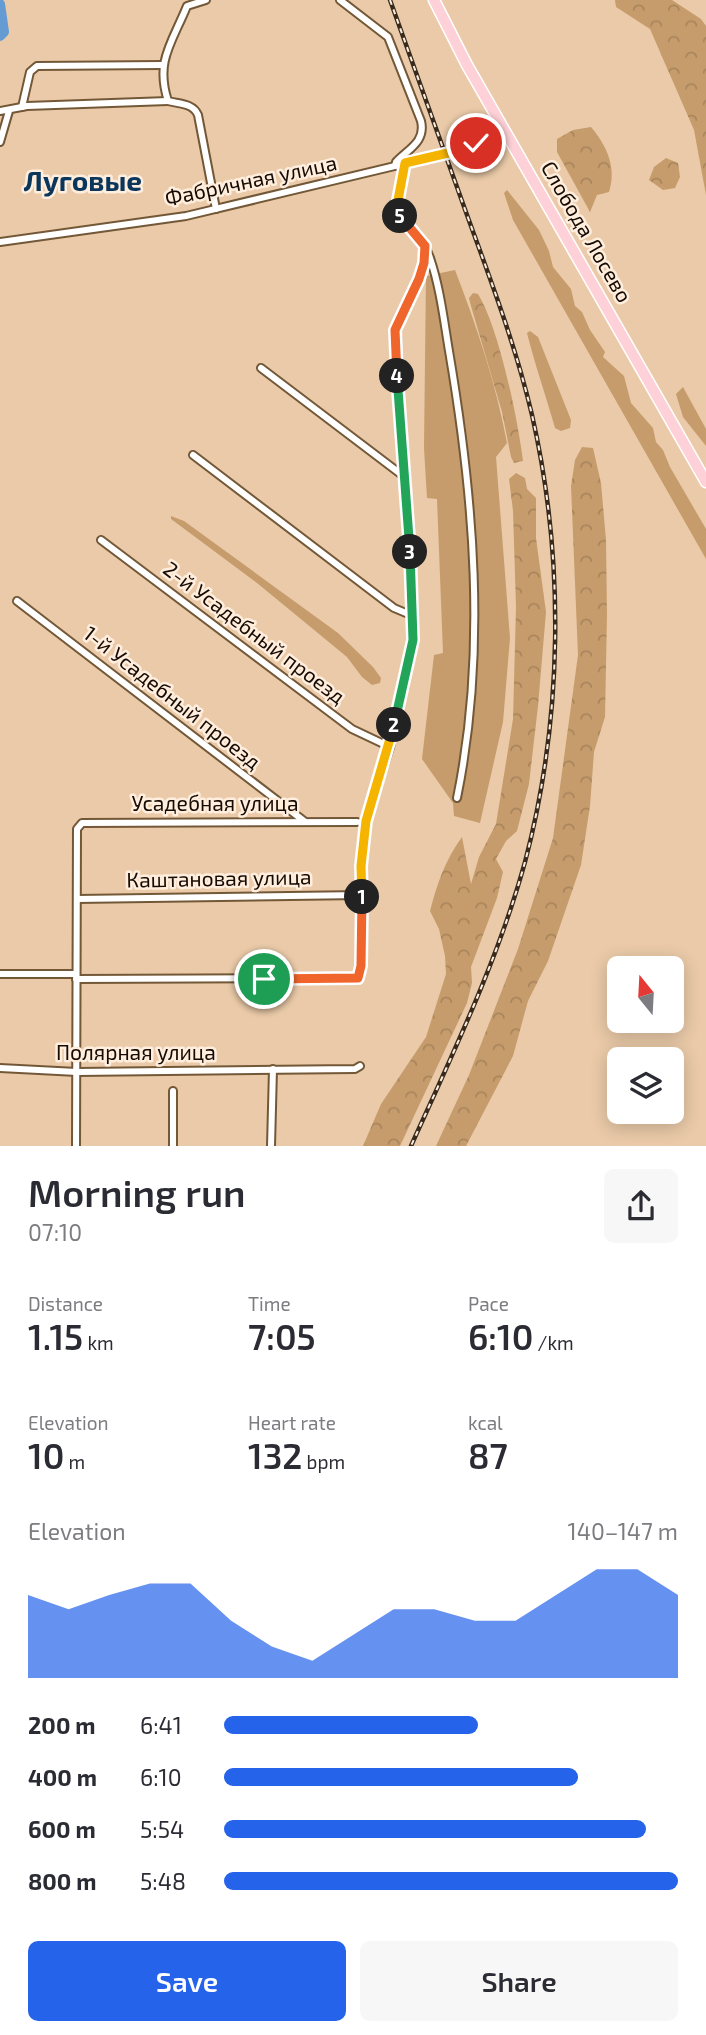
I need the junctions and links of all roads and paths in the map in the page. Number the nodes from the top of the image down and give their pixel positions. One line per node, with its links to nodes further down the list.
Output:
1 (206, 0): 4 (street)
2 (341, 0): 12 (street)
3 (434, 0): 9 (main road, Слобода Лосево)
4 (162, 65): 5 (street); 6 (street)
5 (167, 101): 6 (street); 13 (street)
6 (22, 107): 8 (street)
7 (0, 111): 8 (street)
8 (9, 111): 10 (street)
9 (504, 129): 11 (street, Фабричная улица); 19 (main road, Слобода Лосево)
10 (0, 142)
11 (405, 163): 12 (street, Фабричная улица); 15 (street)
12 (395, 166): 13 (street, Фабричная улица)
13 (216, 209): 14 (street, Фабричная улица)
14 (0, 242)
15 (425, 246): 18 (street); 24 (street)
16 (261, 368): 18 (street)
17 (193, 455): 22 (street)
18 (406, 478): 22 (street)
19 (706, 482)
20 (102, 540): 23 (street, 2-й Усадебный проезд)
21 (18, 601): 25 (street, 1-й Усадебный проезд)
22 (413, 616): 23 (street)
23 (390, 747): 27 (street)
24 (457, 799)
25 (306, 822): 26 (street, Усадебная улица); 28 (street, Усадебная улица)
26 (357, 822)
27 (362, 895): 28 (street, Каштановая улица); 30 (street)
28 (77, 898): 30 (street)
29 (0, 974): 30 (street)
30 (76, 977): 34 (street)
31 (360, 1066): 33 (street, Полярная улица)
32 (0, 1068): 34 (street, Полярная улица)
33 (273, 1069): 34 (street, Полярная улица); 38 (street)
34 (77, 1072): 36 (street)
35 (173, 1091): 37 (street)
36 (76, 1146)
37 (173, 1146)
38 (271, 1146)

